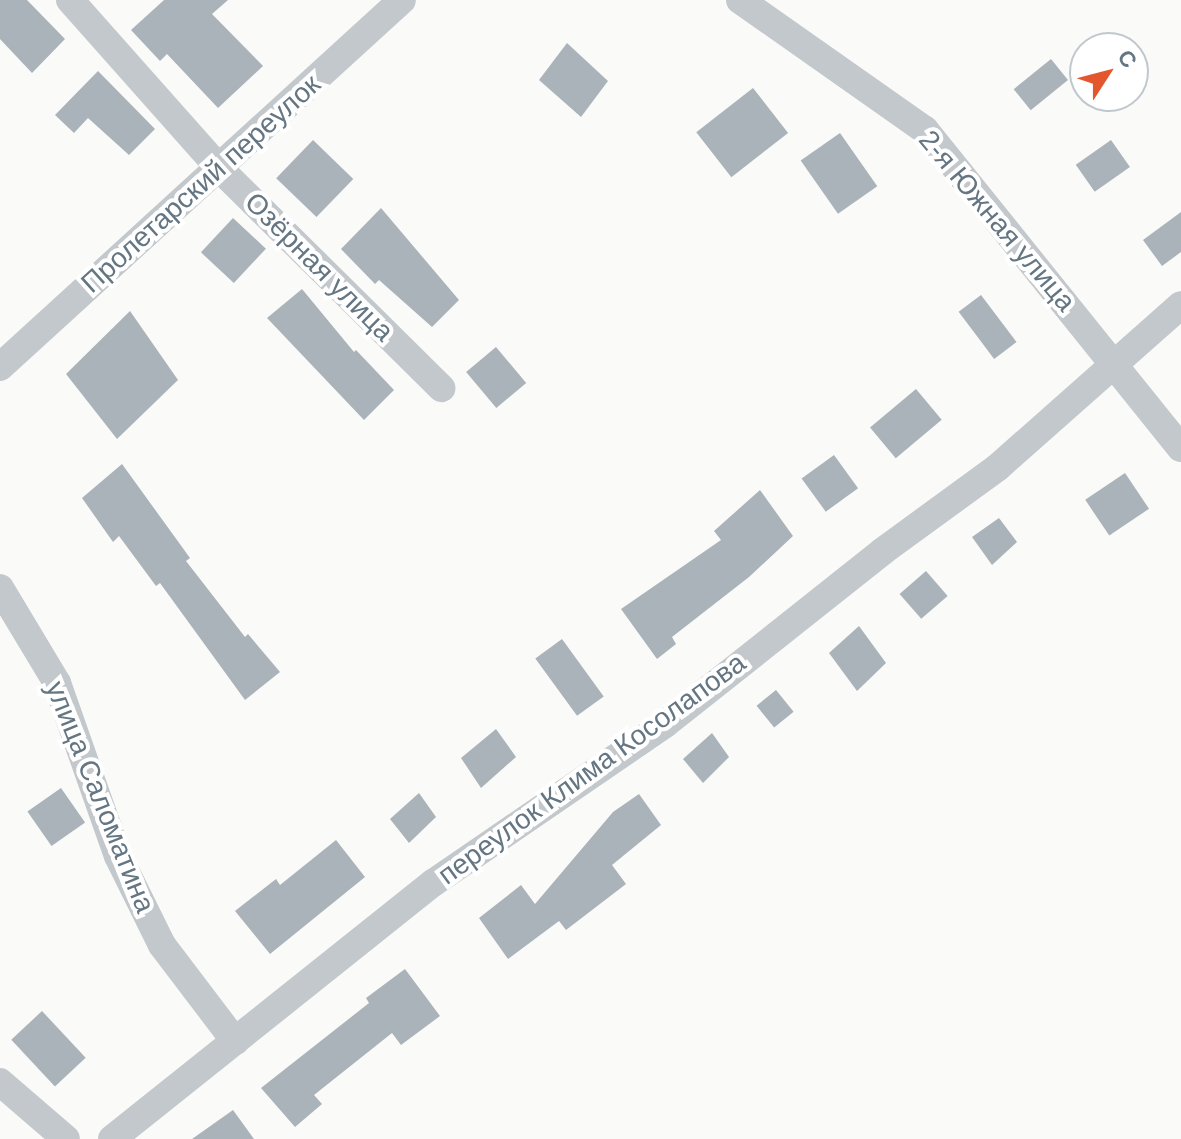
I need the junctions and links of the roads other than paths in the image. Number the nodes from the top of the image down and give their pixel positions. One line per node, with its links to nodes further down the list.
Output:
1 (70, 0): 4 (street, Озёрная улица)
2 (402, 0): 4 (street, Пролетарский переулок)
3 (740, 0): 6 (street, 2-я Южная улица)
4 (219, 168): 7 (street, Пролетарский переулок); 8 (street, Озёрная улица)
5 (1181, 305): 6 (street, переулок Клима Косолапова)
6 (1113, 362): 9 (street, 2-я Южная улица); 11 (street, переулок Клима Косолапова)
7 (0, 367)
8 (441, 388)
9 (1181, 448)
10 (0, 588): 11 (street, улица Саломатина)
11 (235, 1041): 14 (street, переулок Клима Косолапова)
12 (0, 1082): 13 (street)
13 (66, 1139)
14 (112, 1139)

